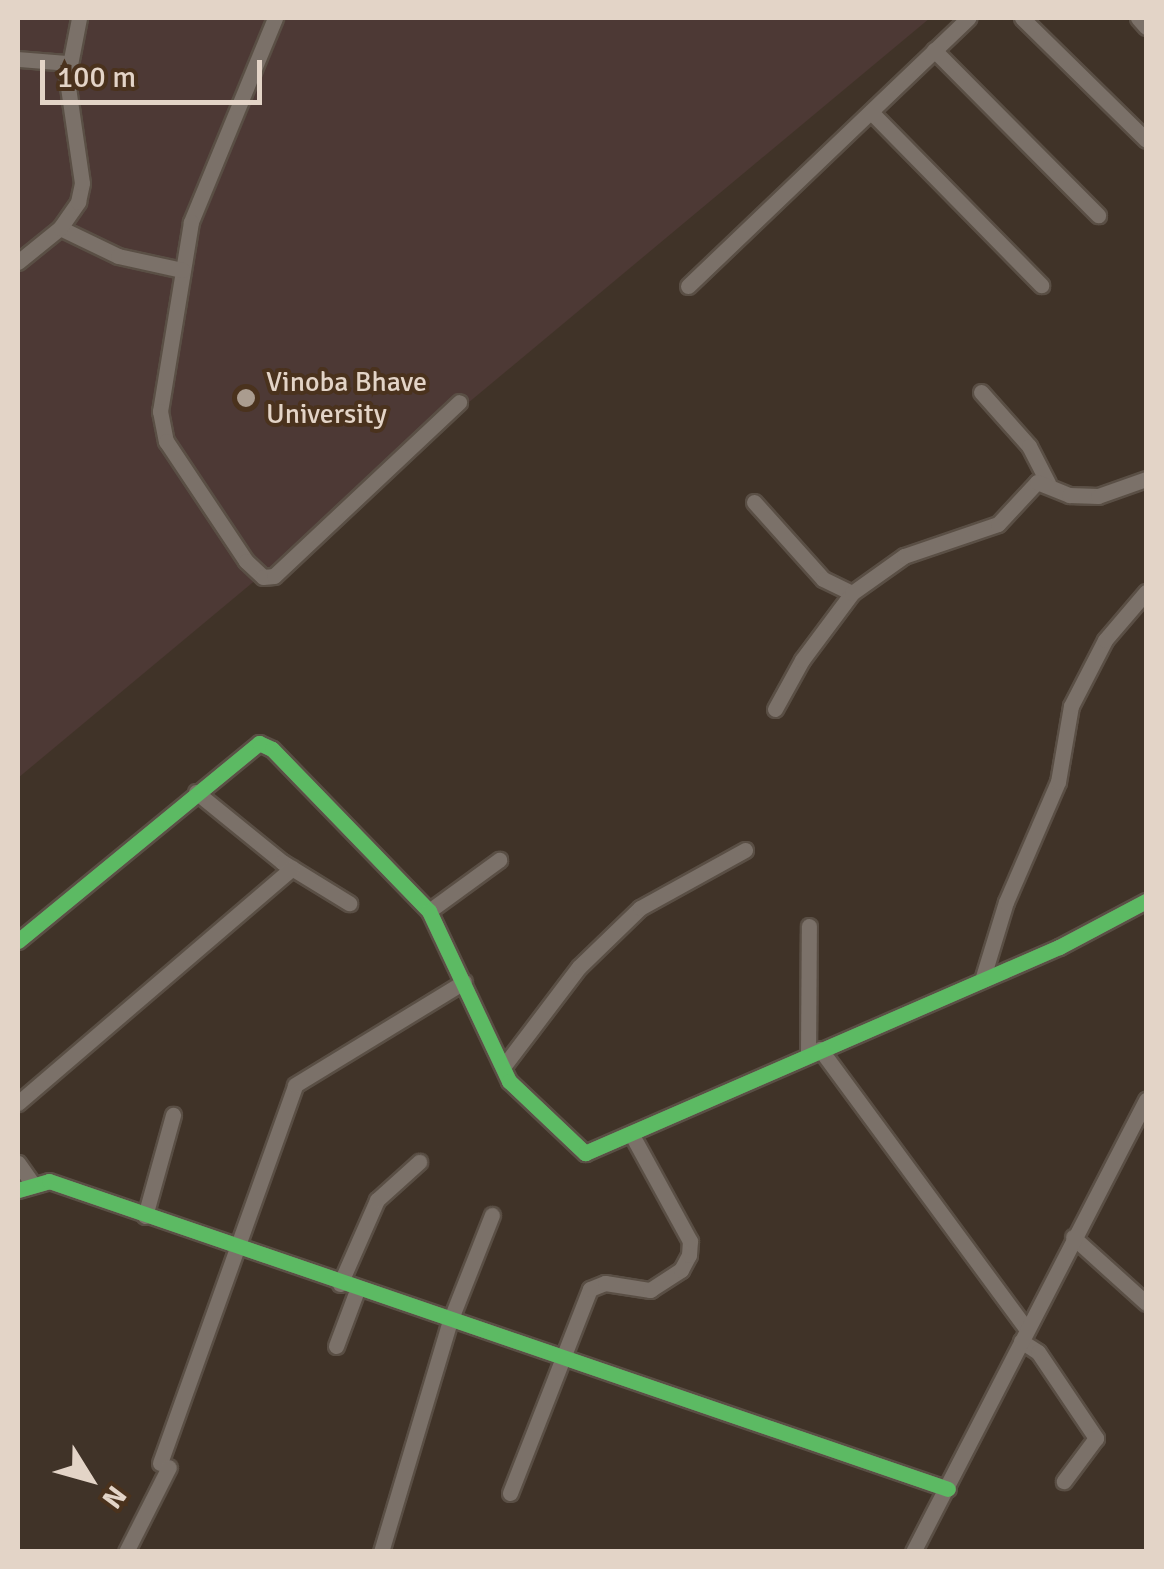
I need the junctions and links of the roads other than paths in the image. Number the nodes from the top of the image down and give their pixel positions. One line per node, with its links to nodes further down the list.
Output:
1 (80, 18): 9 (street)
2 (274, 18): 15 (street)
3 (968, 18): 7 (street)
4 (1022, 18): 11 (street)
5 (1138, 18): 6 (street)
6 (1146, 27)
7 (934, 50): 10 (street); 12 (street)
8 (18, 59): 9 (street)
9 (68, 62): 13 (street)
10 (871, 112): 16 (street); 17 (street)
11 (1146, 140)
12 (1098, 215)
13 (60, 228): 14 (street); 15 (street)
14 (18, 262)
15 (182, 270): 19 (street)
16 (1042, 285)
17 (688, 286)
18 (982, 392): 21 (street)
19 (459, 402)
20 (1146, 479): 21 (street)
21 (1048, 483): 24 (street)
22 (754, 502): 24 (street)
23 (1146, 592): 35 (street)
24 (852, 593): 25 (street)
25 (775, 709)
26 (196, 792): 29 (street); 32 (street); 34 (street)
27 (745, 850): 38 (street)
28 (499, 860): 32 (street)
29 (292, 868): 31 (street); 40 (street)
30 (1146, 901): 35 (street)
31 (349, 903)
32 (429, 910): 36 (street)
33 (809, 926): 37 (street)
34 (18, 942)
35 (983, 978): 37 (street)
36 (464, 982): 38 (street); 49 (street)
37 (814, 1051): 42 (street); 53 (street)
38 (503, 1067): 42 (street)
39 (1146, 1100): 48 (street)
40 (18, 1103)
41 (174, 1115): 47 (street)
42 (632, 1135): 55 (street)
43 (419, 1162): 50 (street)
44 (18, 1163): 45 (street)
45 (25, 1186): 47 (street)
46 (492, 1214): 52 (street)
47 (144, 1216): 49 (street)
48 (1072, 1237): 51 (street); 53 (street)
49 (236, 1250): 50 (street); 59 (street)
50 (348, 1287): 52 (street); 54 (street)
51 (1146, 1303)
52 (450, 1321): 55 (street); 60 (street)
53 (1024, 1335): 56 (street); 57 (street)
54 (336, 1346)
55 (559, 1358): 57 (street); 58 (street)
56 (1064, 1481)
57 (948, 1489): 61 (street)
58 (510, 1492)
59 (126, 1552)
60 (382, 1552)
61 (913, 1552)

